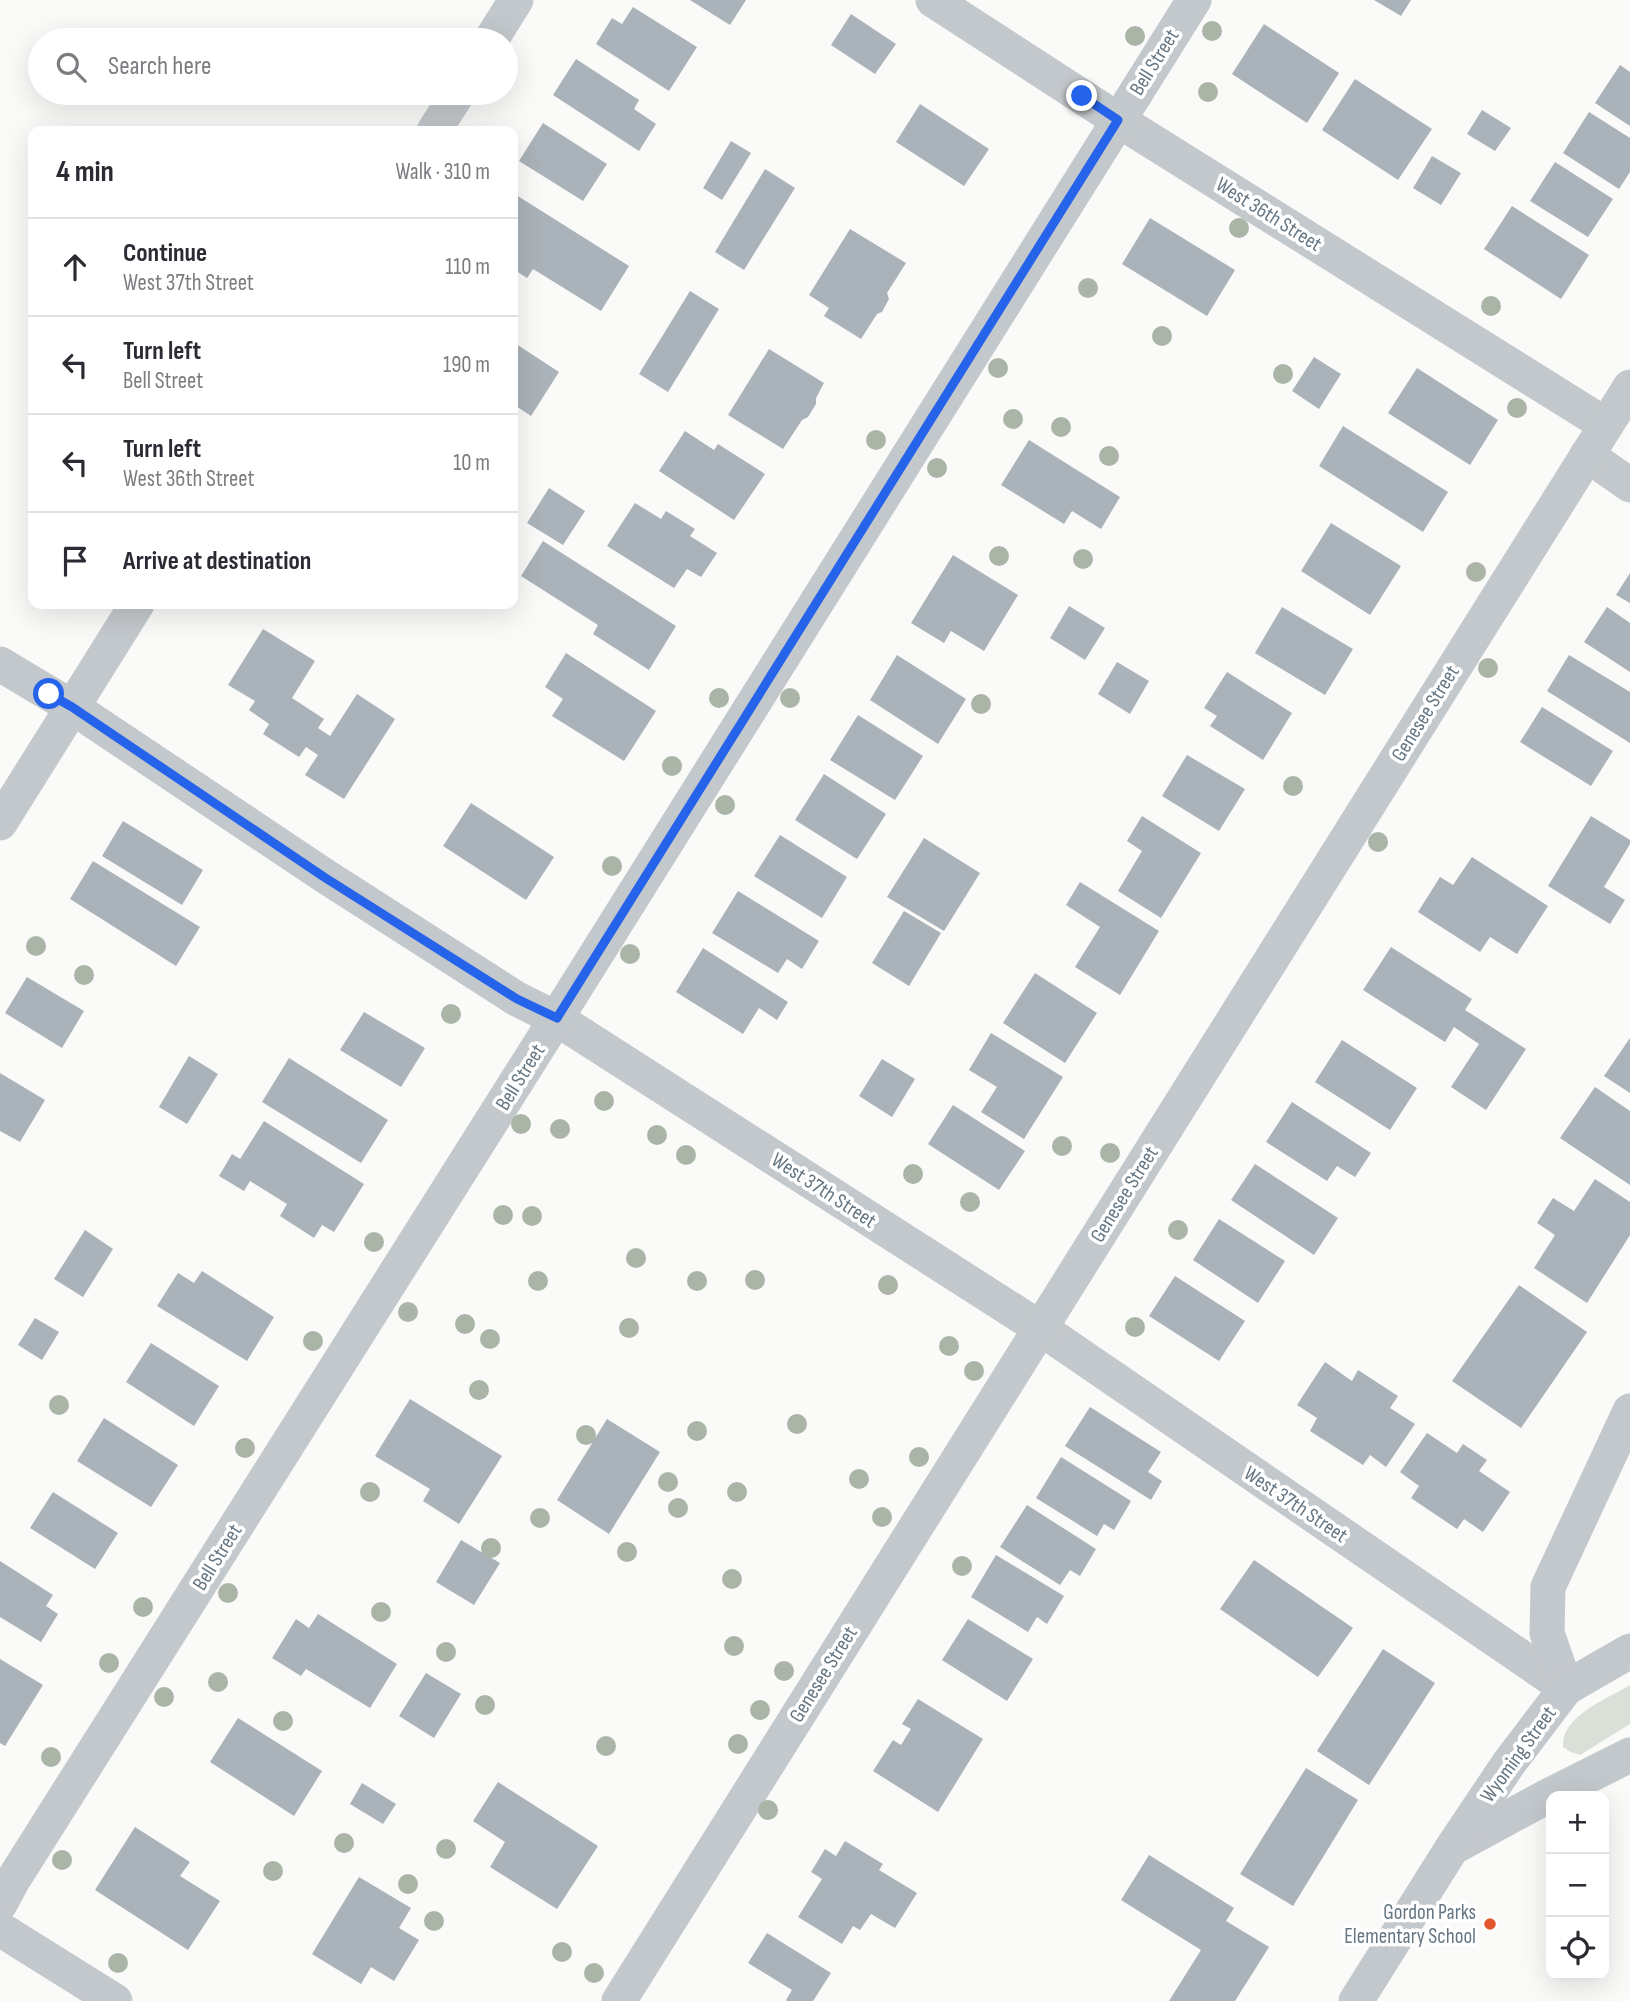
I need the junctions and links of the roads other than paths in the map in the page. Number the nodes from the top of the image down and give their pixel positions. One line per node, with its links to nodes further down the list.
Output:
1 (516, 0): 4 (street)
2 (933, 0): 6 (street, West 36th Street)
3 (1194, 0): 6 (street, Bell Street)
4 (498, 28)
5 (450, 105): 7 (street)
6 (1118, 120): 9 (street, West 36th Street); 16 (street, Bell Street)
7 (437, 126)
8 (1630, 387): 9 (street, Genesee Street)
9 (1606, 425): 10 (street, Genesee Street)
10 (1587, 455): 11 (street); 17 (street, Genesee Street)
11 (1630, 485)
12 (133, 609): 14 (street)
13 (0, 664): 14 (street, West 37th Street)
14 (72, 707): 15 (street); 16 (street, West 37th Street)
15 (0, 823)
16 (557, 1018): 17 (street, West 37th Street); 23 (street, Bell Street)
17 (1040, 1328): 20 (street, West 37th Street); 26 (street, Genesee Street)
18 (1630, 1411): 20 (street, Wyoming Street)
19 (1630, 1651): 20 (street)
20 (1566, 1688): 22 (street, Wyoming Street)
21 (1630, 1755): 22 (street)
22 (1452, 1848): 27 (street, Wyoming Street)
23 (0, 1904)
24 (0, 1930): 25 (street)
25 (115, 2001)
26 (619, 2001)
27 (1356, 2001)

